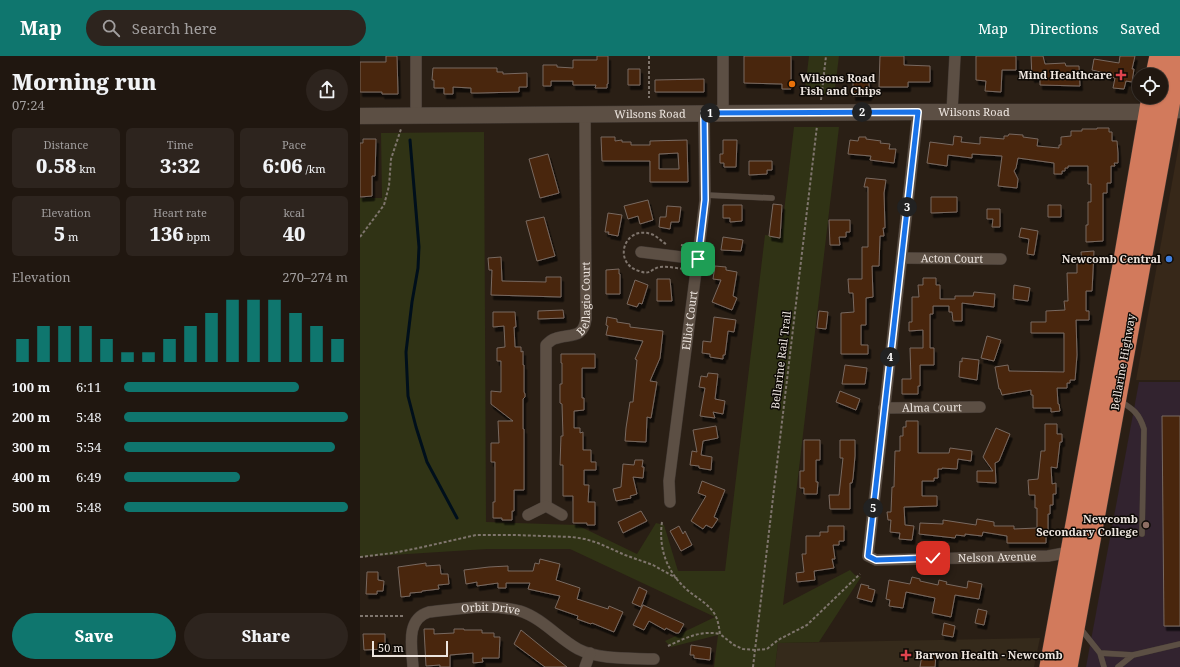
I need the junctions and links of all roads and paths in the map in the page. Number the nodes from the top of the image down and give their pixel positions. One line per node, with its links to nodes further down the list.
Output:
1 (416, 56): 18 (street)
2 (649, 56): 9 (path)
3 (723, 56): 15 (street)
4 (826, 56): 11 (path, Bellarine Rail Trail)
5 (955, 56): 13 (street)
6 (1160, 56): 8 (highway)
7 (1178, 56): 10 (highway, Bellarine Highway)
8 (1157, 68)
9 (649, 98)
10 (1162, 108): 13 (street, Wilsons Road); 27 (highway, Bellarine Highway); 36 (highway, Bellarine Highway)
11 (819, 112): 12 (street, Wilsons Road); 15 (street, Wilsons Road); 46 (path, Bellarine Rail Trail)
12 (918, 112): 13 (street, Wilsons Road); 24 (street)
13 (952, 112)
14 (704, 113): 15 (street, Wilsons Road); 16 (street, Wilsons Road); 20 (street, Elliot Court)
15 (723, 113)
16 (585, 114): 18 (street, Wilsons Road); 31 (street, Bellagio Court)
17 (360, 116): 18 (street, Wilsons Road)
18 (416, 116)
19 (402, 129): 22 (path)
20 (705, 195): 21 (lane); 25 (street, Elliot Court)
21 (772, 198)
22 (360, 237)
23 (641, 252): 25 (street)
24 (902, 258): 26 (street, Acton Court); 29 (street)
25 (698, 259): 30 (street, Elliot Court)
26 (1001, 259)
27 (1116, 399): 35 (lane); 42 (highway, Bellarine Highway)
28 (980, 407): 29 (street, Alma Court)
29 (884, 408): 36 (street, Nelson Avenue)
30 (670, 502)
31 (546, 506): 32 (street); 33 (street)
32 (528, 514)
33 (562, 515)
34 (662, 522): 39 (path)
35 (1142, 534)
36 (1070, 552): 54 (highway, Bellarine Highway)
37 (360, 557): 39 (path)
38 (860, 574): 46 (path)
39 (678, 580): 43 (path)
40 (360, 616): 41 (path)
41 (405, 616)
42 (1075, 624): 47 (lane); 55 (highway, Bellarine Highway)
43 (720, 634): 45 (path); 46 (path)
44 (1180, 644): 49 (lane)
45 (668, 646)
46 (755, 650): 53 (path, Bellarine Rail Trail)
47 (1100, 653): 49 (lane); 56 (lane)
48 (590, 654): 50 (street, Orbit Drive); 51 (street, Orbit Drive); 52 (street)
49 (1133, 655): 57 (lane)
50 (654, 659)
51 (413, 667)
52 (585, 667)
53 (754, 667)
54 (1050, 667)
55 (1067, 667)
56 (1104, 667)
57 (1118, 667)

